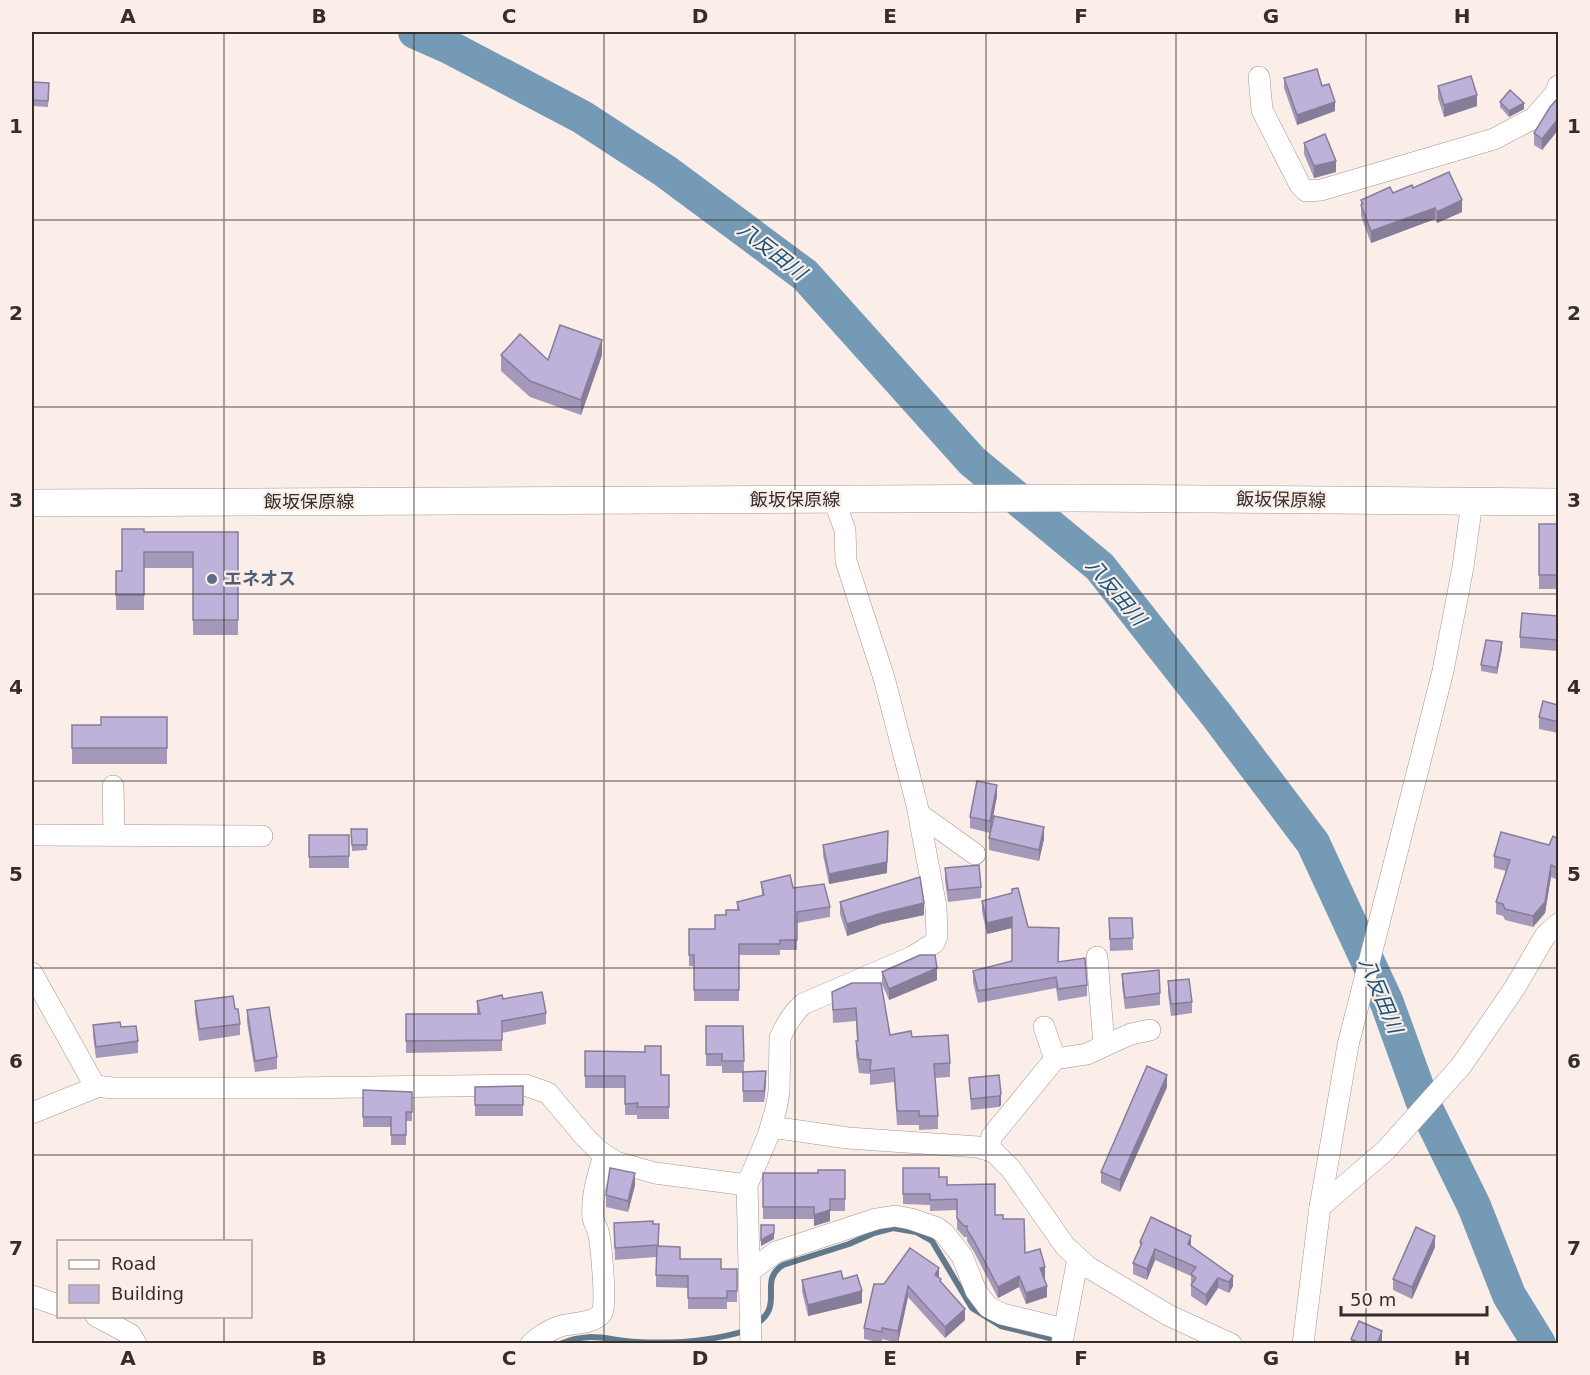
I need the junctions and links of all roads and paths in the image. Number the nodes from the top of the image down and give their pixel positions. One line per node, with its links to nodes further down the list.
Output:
1 (1259, 77): 2 (street)
2 (1558, 86)
3 (834, 500): 4 (main road, 飯坂保原線); 6 (main road, 飯坂保原線); 8 (street)
4 (1472, 502): 5 (main road, 飯坂保原線); 26 (street)
5 (1558, 502)
6 (32, 503)
7 (113, 786): 10 (street)
8 (919, 814): 12 (street); 22 (street)
9 (32, 835): 10 (street)
10 (114, 836): 11 (street)
11 (262, 836)
12 (975, 854)
13 (1558, 924): 26 (street)
14 (1097, 957): 18 (street)
15 (32, 973): 20 (street)
16 (1044, 1027): 19 (street)
17 (1150, 1030): 18 (street)
18 (1104, 1046): 19 (street)
19 (1055, 1059): 23 (street)
20 (99, 1086): 21 (street); 24 (street)
21 (32, 1113)
22 (771, 1127): 23 (street); 25 (street)
23 (988, 1150): 27 (street)
24 (604, 1155): 25 (street); 34 (street)
25 (747, 1185): 28 (street)
26 (1320, 1207): 37 (street)
27 (1078, 1258): 32 (street); 36 (street)
28 (749, 1272): 32 (street); 35 (street)
29 (32, 1296): 30 (street)
30 (57, 1305)
31 (98, 1318): 33 (street)
32 (1063, 1336)
33 (136, 1344)
34 (531, 1344)
35 (751, 1344)
36 (1231, 1344)
37 (1303, 1344)

